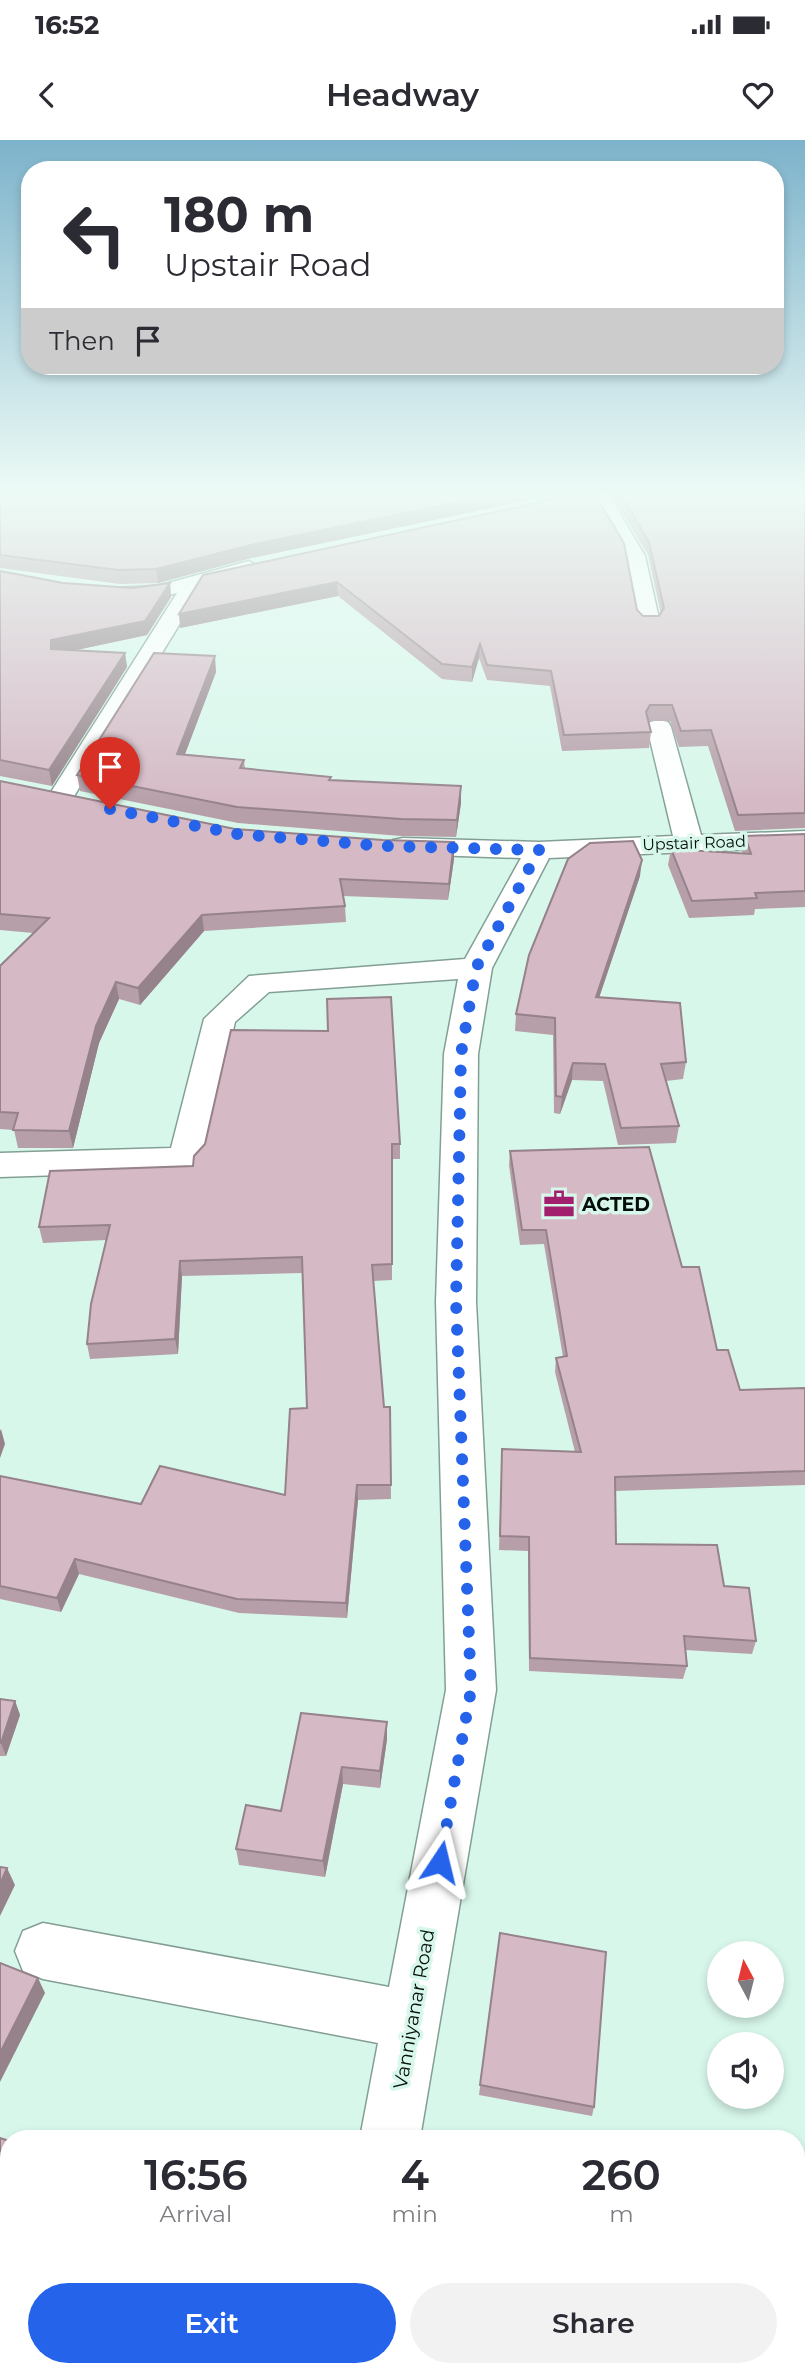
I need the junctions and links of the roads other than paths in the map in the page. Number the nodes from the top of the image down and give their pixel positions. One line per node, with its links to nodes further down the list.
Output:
1 (185, 597): 5 (street)
2 (644, 597): 3 (street)
3 (649, 623)
4 (659, 727): 7 (street)
5 (87, 805)
6 (805, 839): 7 (street, Upstair Road)
7 (690, 843): 9 (street, Upstair Road)
8 (383, 846): 9 (street, Upstair Road)
9 (539, 850): 10 (street, Vanniyanar Road)
10 (476, 968): 11 (street); 13 (street, Vanniyanar Road)
11 (0, 1165)
12 (43, 1951): 13 (street)
13 (411, 2020): 14 (street, Vanniyanar Road)
14 (391, 2130)

